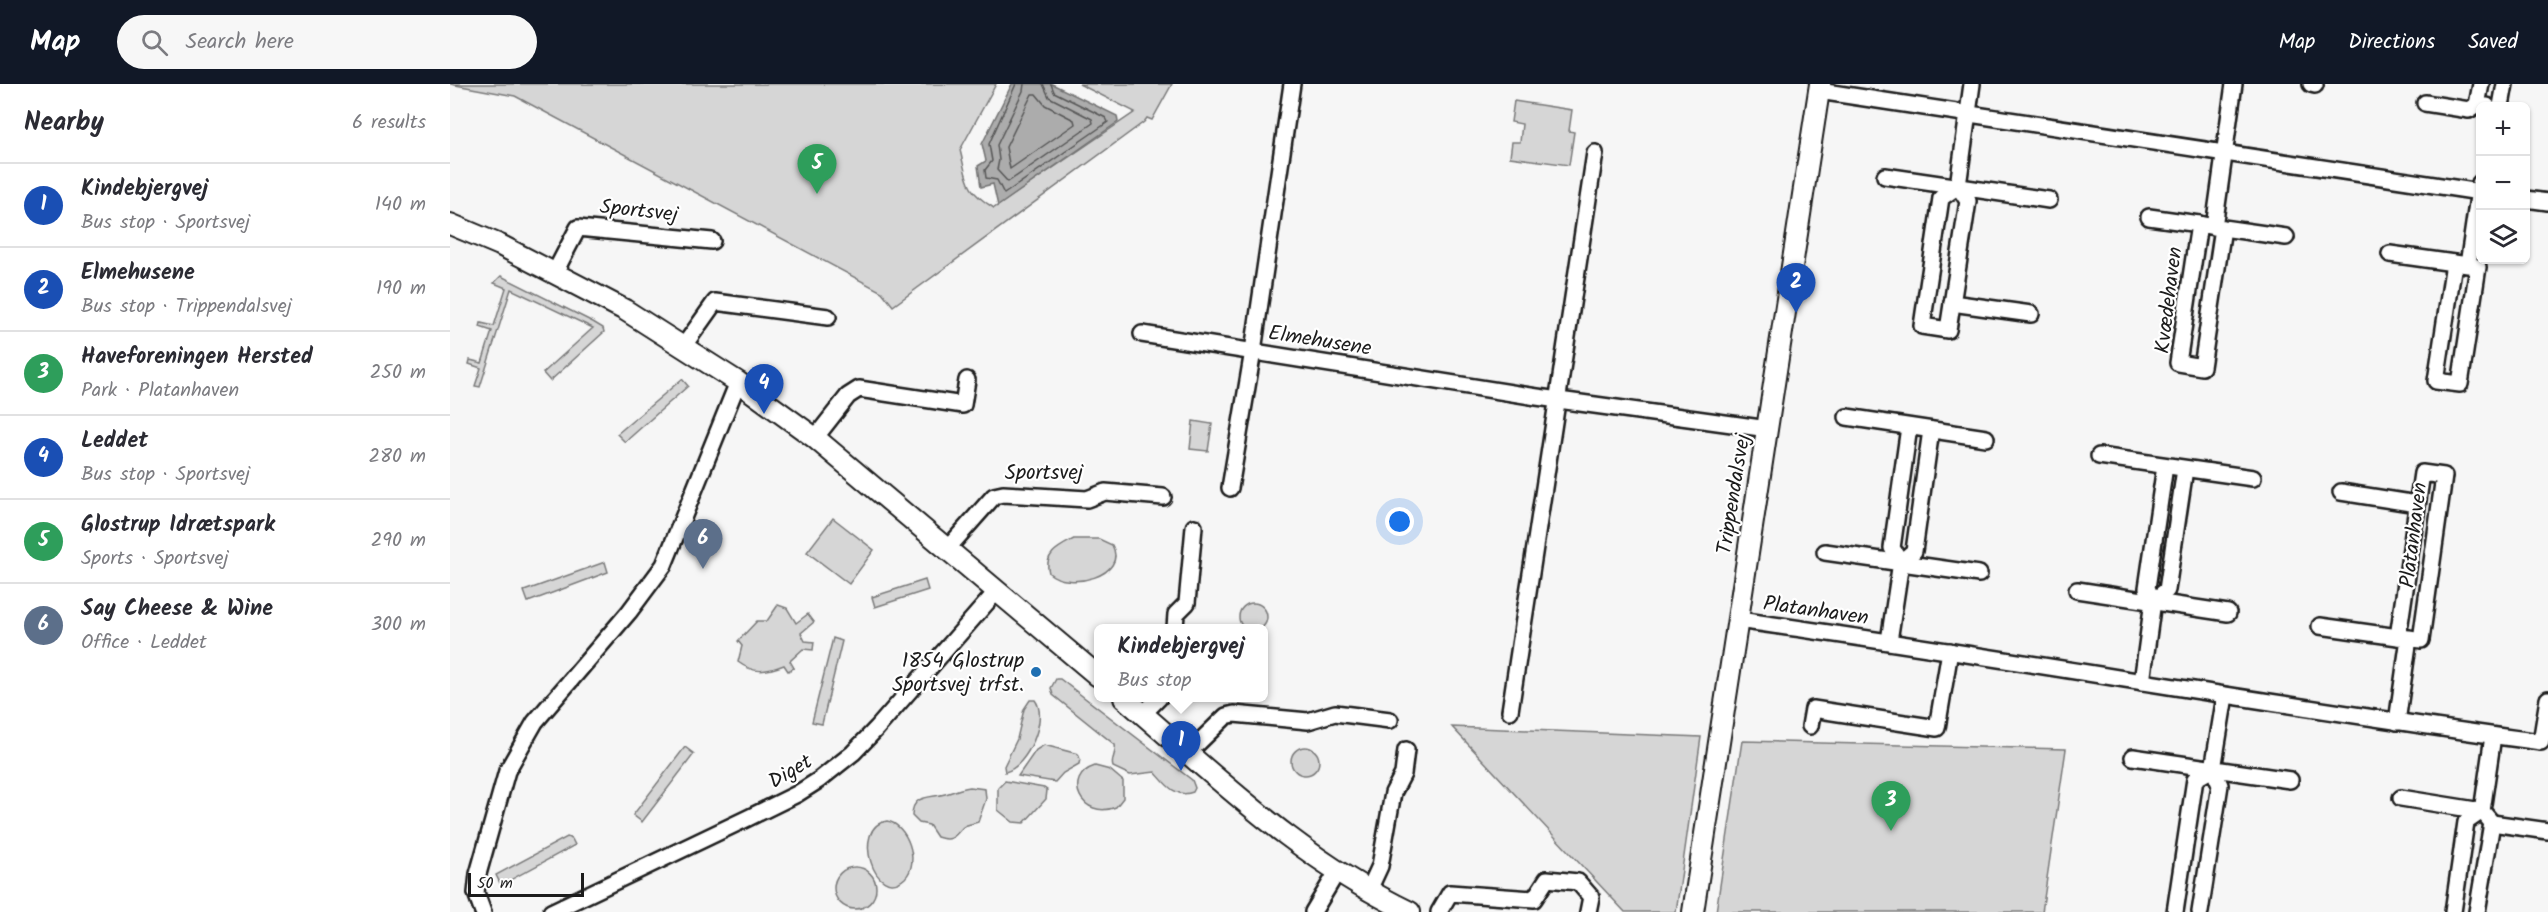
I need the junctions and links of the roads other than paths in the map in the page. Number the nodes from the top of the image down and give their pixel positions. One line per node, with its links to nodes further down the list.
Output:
1 (1292, 84): 34 (street, Elmehusene)
2 (1972, 84): 11 (street)
3 (2234, 84): 12 (street, Kvædehaven)
4 (2481, 84): 7 (street)
5 (2505, 84): 8 (street)
6 (1820, 87): 11 (street); 40 (street, Trippendalsvej)
7 (2482, 102)
8 (2502, 102)
9 (2425, 103): 10 (street)
10 (2476, 108)
11 (1967, 114): 12 (street); 15 (street)
12 (2224, 151): 16 (street); 23 (street, Kvædehaven)
13 (1595, 153): 37 (street)
14 (1885, 176): 15 (street)
15 (1958, 186): 17 (street); 29 (street); 29 (street)
16 (2476, 188)
17 (2049, 200)
18 (2530, 200): 19 (street)
19 (2548, 202)
20 (2476, 205): 27 (street)
21 (2149, 217): 23 (street, Kvædehaven)
22 (450, 224): 28 (street)
23 (2212, 226): 23 (street, Kvædehaven); 24 (street, Kvædehaven)
24 (2286, 237)
25 (712, 241): 28 (street, Sportsvej)
26 (2390, 254): 27 (street)
27 (2461, 264): 27 (street)
28 (554, 274): 33 (street)
29 (1952, 303): 30 (street)
30 (2031, 314)
31 (828, 317): 33 (street)
32 (1142, 334): 34 (street, Elmehusene)
33 (683, 346): 36 (street)
34 (1253, 351): 37 (street, Elmehusene); 48 (street, Elmehusene)
35 (967, 380): 42 (street)
36 (738, 382): 42 (street); 89 (street)
37 (1557, 399): 40 (street, Elmehusene); 73 (street)
38 (1847, 417): 39 (street)
39 (1909, 427): 41 (street); 55 (street, Platanhaven)
40 (1768, 429): 61 (street, Trippendalsvej)
41 (1931, 430): 43 (street); 55 (street, Platanhaven)
42 (815, 438): 53 (street)
43 (1986, 438)
44 (2099, 456): 45 (street)
45 (2165, 466): 46 (street); 59 (street)
46 (2185, 469): 47 (street); 59 (street)
47 (2253, 478)
48 (1230, 488)
49 (2342, 492): 51 (street, Platanhaven)
50 (1163, 496): 53 (street, Sportsvej)
51 (2417, 504): 64 (street, Platanhaven); 64 (street, Platanhaven)
52 (1194, 527): 62 (street)
53 (947, 549): 58 (street)
54 (1825, 552): 55 (street)
55 (1901, 562): 56 (street); 65 (street, Platanhaven)
56 (1979, 574)
57 (2077, 590): 59 (street)
58 (996, 592): 67 (street); 90 (street, Diget)
59 (2153, 601): 60 (street); 68 (street)
60 (2228, 613)
61 (1738, 620): 65 (street, Platanhaven); 95 (street, Trippendalsvej)
62 (1175, 624)
63 (2320, 626): 64 (street)
64 (2404, 638): 76 (street, Platanhaven)
65 (1889, 641): 66 (street, Platanhaven)
66 (1950, 651): 68 (street, Platanhaven); 77 (street)
67 (1094, 673)
68 (2142, 682): 69 (street, Platanhaven)
69 (2224, 696): 76 (street, Platanhaven); 82 (street)
70 (2548, 699): 78 (street, Platanhaven)
71 (1129, 702): 74 (street)
72 (1155, 702): 74 (street)
73 (1510, 711)
74 (1143, 714): 80 (street)
75 (1390, 720): 80 (street)
76 (2397, 722): 78 (street, Platanhaven)
77 (1810, 726)
78 (2493, 736): 85 (street)
79 (1406, 750): 88 (street)
80 (1188, 753): 87 (street)
81 (2133, 757): 82 (street)
82 (2213, 769): 83 (street); 96 (street); 97 (street)
83 (2290, 780)
84 (2401, 798): 85 (street)
85 (2487, 817): 86 (street); 98 (street); 99 (street)
86 (2548, 831)
87 (1336, 872): 88 (street); 91 (street)
88 (1368, 892): 92 (street)
89 (483, 912)
90 (551, 912)
91 (1313, 912)
92 (1410, 912)
93 (1439, 912): 94 (street)
94 (1588, 912)
95 (1693, 912)
96 (2175, 912)
97 (2200, 912)
98 (2452, 912)
99 (2477, 912)

